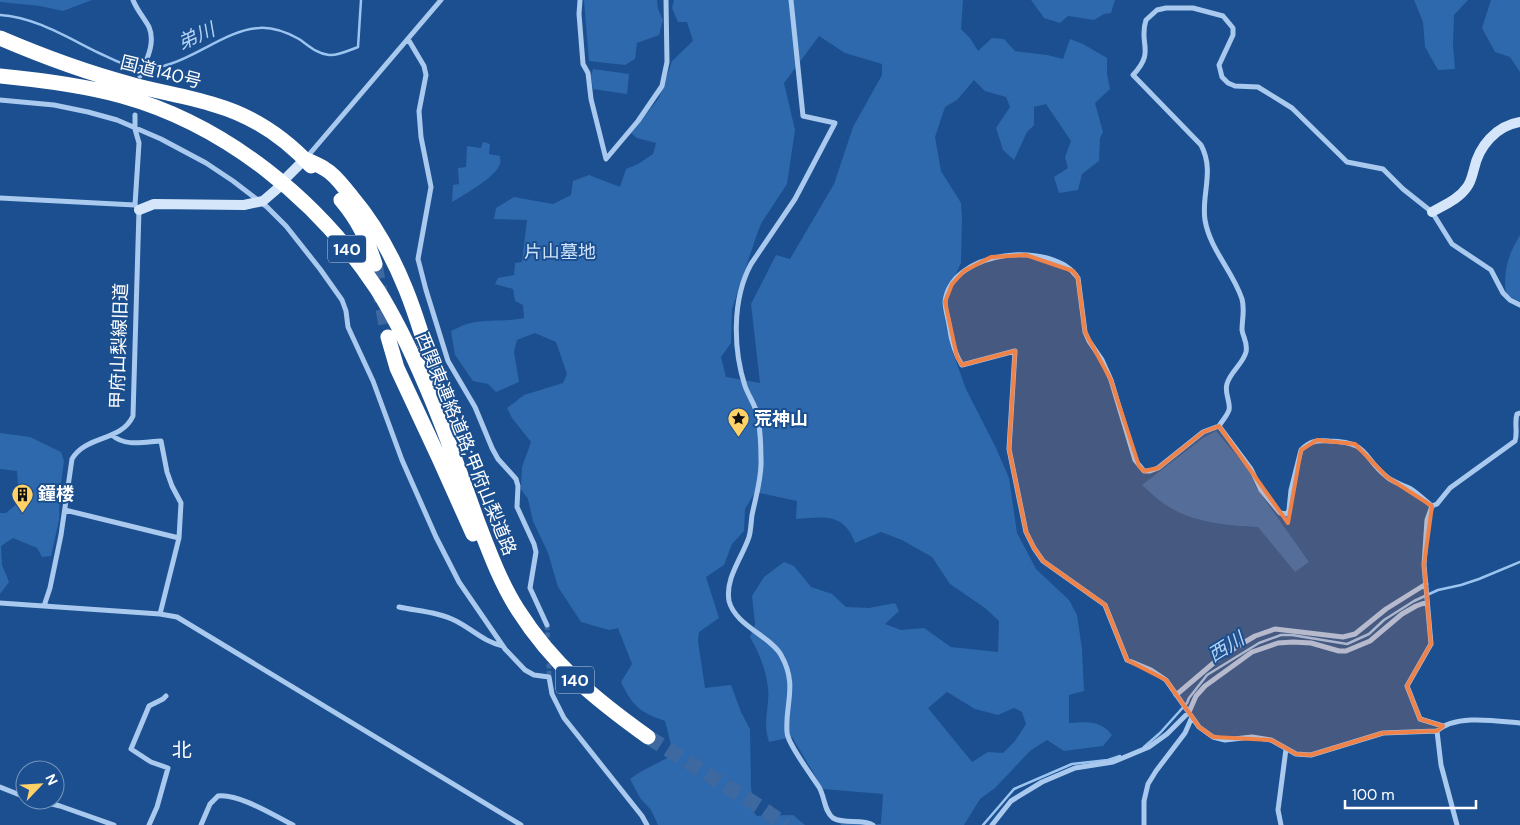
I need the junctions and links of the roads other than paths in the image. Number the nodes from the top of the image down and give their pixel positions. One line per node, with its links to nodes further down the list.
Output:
1 (133, 0): 9 (street)
2 (441, 0): 7 (street)
3 (580, 0): 4 (street)
4 (666, 0)
5 (791, 0): 58 (street)
6 (0, 38): 14 (highway, 国道140号)
7 (408, 39): 14 (street); 38 (street)
8 (0, 76): 30 (highway, 西関東連絡道路;甲府山梨道路 / 140)
9 (140, 76)
10 (0, 100): 13 (street)
11 (135, 114): 13 (street, 甲府山梨線旧道)
12 (1520, 122): 20 (street)
13 (135, 128): 18 (street); 19 (street, 甲府山梨線旧道)
14 (305, 159): 15 (street); 21 (highway); 30 (highway)
15 (286, 178)
16 (277, 188): 18 (street)
17 (0, 198): 19 (street)
18 (260, 202): 19 (street); 39 (street)
19 (137, 208): 26 (street, 甲府山梨線旧道)
20 (1432, 212): 22 (street); 25 (street)
21 (375, 264)
22 (1520, 305)
23 (388, 337): 36 (highway)
24 (1520, 413): 27 (street)
25 (1219, 426): 27 (street); 40 (street)
26 (112, 435): 28 (street, 甲府山梨線旧道); 29 (street)
27 (1432, 506): 31 (street)
28 (65, 510): 29 (street); 34 (street, 甲府山梨線旧道)
29 (179, 538): 37 (street)
30 (498, 574): 36 (highway, 西関東連絡道路;甲府山梨道路 / 140)
31 (1426, 584): 33 (street); 40 (street)
32 (0, 602): 34 (street)
33 (1427, 602): 42 (street); 45 (street)
34 (44, 606): 37 (street)
35 (399, 607): 39 (street)
36 (516, 608): 47 (highway, 西関東連絡道路;甲府山梨道路 / 140)
37 (160, 614): 56 (street)
38 (547, 625)
39 (503, 647): 57 (street)
40 (1176, 695): 42 (street)
41 (166, 696): 53 (street)
42 (1189, 712): 43 (street); 59 (street)
43 (1192, 717): 48 (street); 60 (street)
44 (1520, 723): 45 (street)
45 (1443, 726): 46 (street)
46 (1437, 731): 48 (street); 62 (street)
47 (648, 737)
48 (1286, 749): 61 (street)
49 (0, 787): 50 (street)
50 (15, 793)
51 (65, 808): 52 (street)
52 (114, 825)
53 (149, 825)
54 (201, 825): 55 (street)
55 (293, 825)
56 (521, 825)
57 (647, 825)
58 (873, 825)
59 (992, 825)
60 (1144, 825)
61 (1281, 825)
62 (1458, 825)

